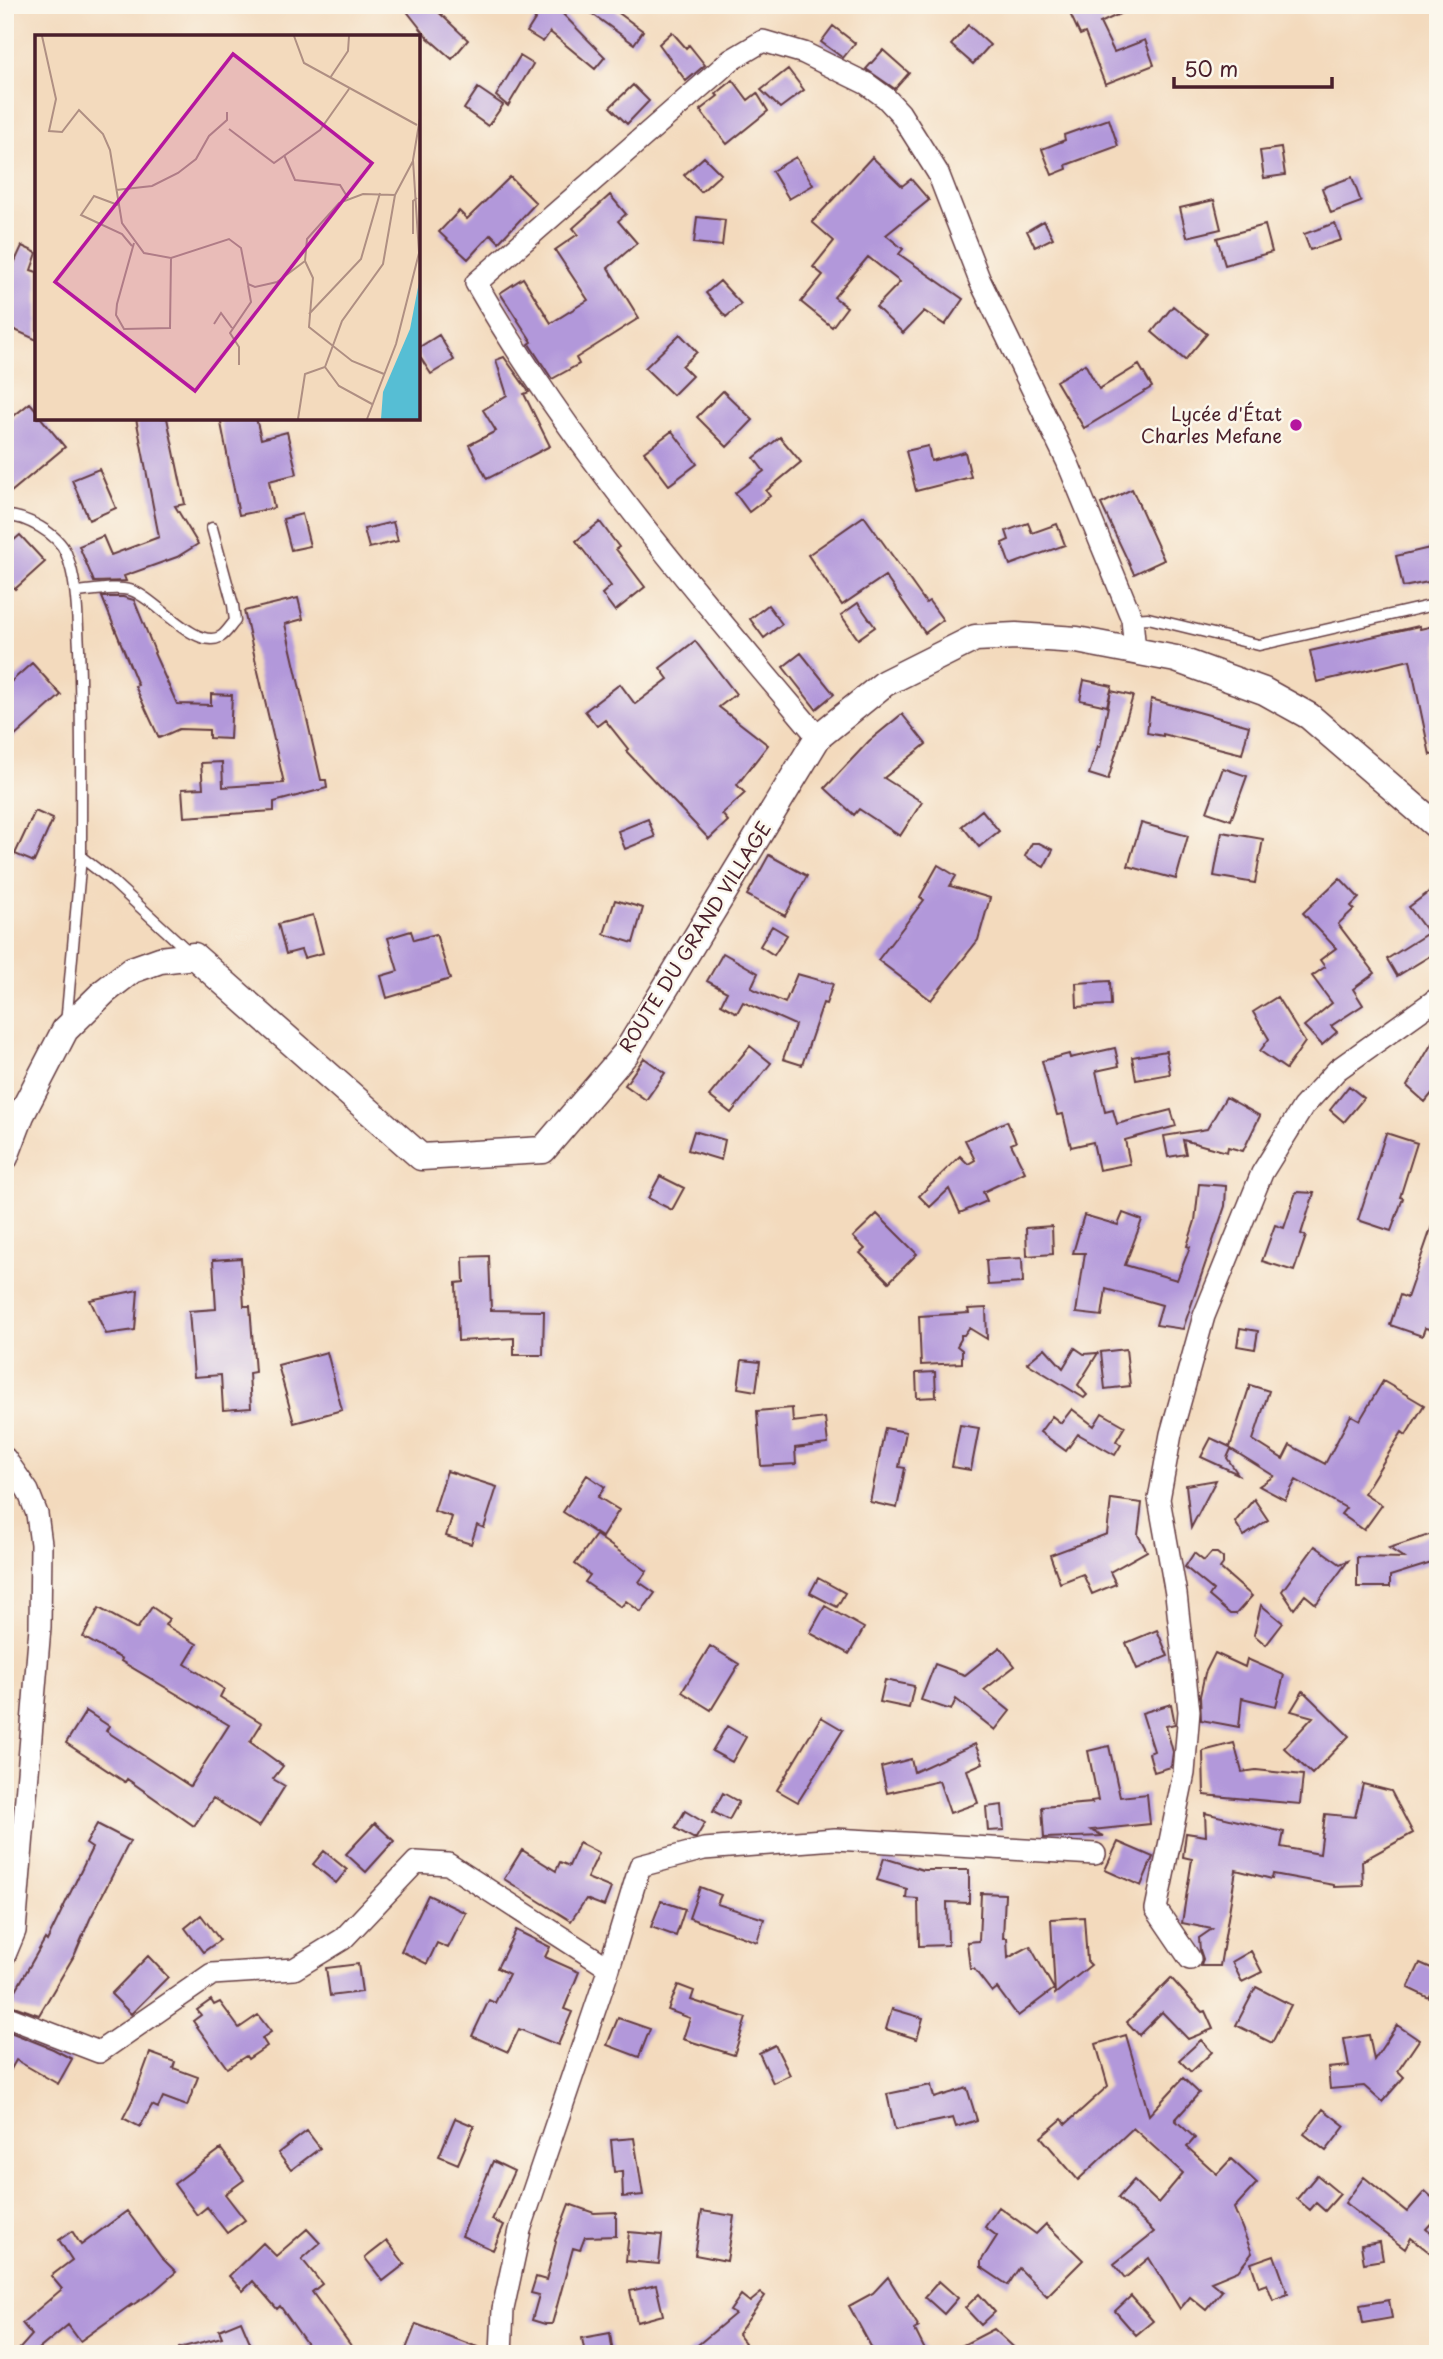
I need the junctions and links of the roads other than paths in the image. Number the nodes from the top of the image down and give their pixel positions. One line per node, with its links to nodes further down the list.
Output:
1 (5, 516): 3 (lane)
2 (212, 528): 3 (lane)
3 (76, 592): 9 (lane)
4 (1438, 604): 5 (lane)
5 (1132, 620): 6 (street); 7 (street)
6 (1135, 651): 7 (street, ROUTE DU GRAND VILLAGE); 8 (street, ROUTE DU GRAND VILLAGE)
7 (818, 737): 10 (street, ROUTE DU GRAND VILLAGE)
8 (1434, 816)
9 (81, 857): 10 (lane); 12 (lane)
10 (194, 956): 12 (street)
11 (1438, 998): 17 (street)
12 (65, 1030): 13 (street)
13 (5, 1157)
14 (5, 1458): 16 (street)
15 (1095, 1854): 18 (street)
16 (5, 1955)
17 (1190, 1959)
18 (609, 1968): 19 (street); 20 (street)
19 (5, 2016)
20 (501, 2354)

